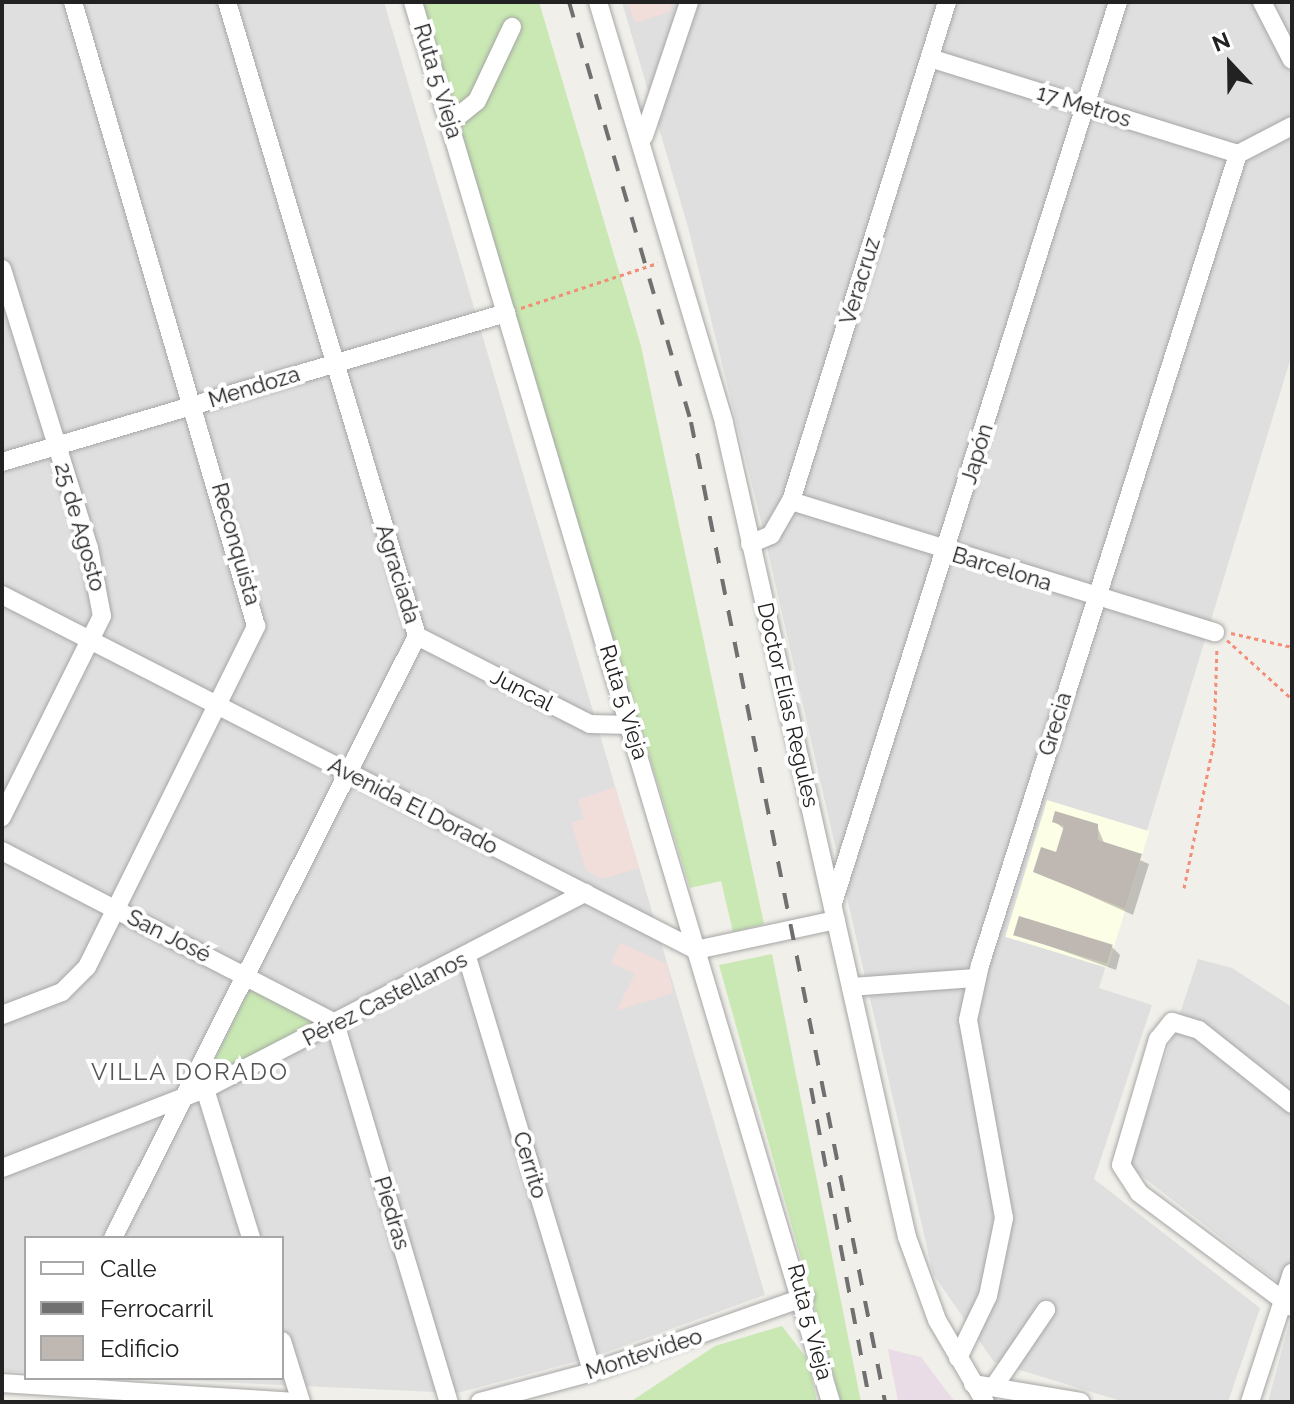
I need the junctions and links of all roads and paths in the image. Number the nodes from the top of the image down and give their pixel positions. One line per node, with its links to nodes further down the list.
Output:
1 (73, 2): 21 (street, Reconquista)
2 (227, 2): 20 (street, Agraciada)
3 (413, 2): 13 (street, Ruta 5 Vieja)
4 (598, 2): 15 (street, Doctor Elías Regules)
5 (689, 2): 15 (street)
6 (947, 2): 10 (street, Veracruz)
7 (1118, 2): 12 (street, Japón)
8 (1262, 2): 11 (street)
9 (512, 27): 13 (street)
10 (930, 58): 12 (street, 17 Metros); 24 (street, Veracruz)
11 (1292, 60)
12 (1085, 107): 16 (street, 17 Metros); 26 (street, Japón)
13 (451, 122): 19 (street, Ruta 5 Vieja)
14 (1292, 126): 16 (street)
15 (644, 136): 17 (street, Doctor Elías Regules)
16 (1238, 154): 28 (street, Grecia)
17 (679, 257): 19 (path); 25 (street, Doctor Elías Regules)
18 (2, 269): 22 (street, 25 de Agosto)
19 (506, 313): 20 (street, Mendoza); 35 (street, Ruta 5 Vieja)
20 (333, 362): 21 (street, Mendoza); 30 (street, Agraciada)
21 (195, 405): 22 (street, Mendoza); 34 (street, Reconquista)
22 (56, 446): 23 (street, Mendoza); 31 (street, 25 de Agosto)
23 (2, 462)
24 (791, 501): 25 (street, Veracruz); 26 (street, Barcelona)
25 (750, 544): 42 (street, Doctor Elías Regules)
26 (946, 552): 28 (street, Barcelona); 42 (street, Japón)
27 (2, 595): 31 (street, Avenida El Dorado)
28 (1093, 597): 29 (street, Barcelona); 46 (street, Grecia)
29 (1215, 632): 32 (path); 33 (path); 39 (path)
30 (417, 636): 35 (street, Juncal); 36 (street, Agraciada)
31 (92, 641): 34 (street, Avenida El Dorado); 37 (street, 25 de Agosto)
32 (1292, 647)
33 (1292, 699)
34 (220, 707): 36 (street, Avenida El Dorado); 41 (street, Reconquista)
35 (631, 725): 43 (street, Ruta 5 Vieja)
36 (347, 773): 40 (street, Avenida El Dorado); 45 (street, Agraciada)
37 (2, 817)
38 (2, 851): 41 (street, San José)
39 (1184, 888)
40 (585, 893): 43 (street, Avenida El Dorado); 44 (street, Pérez Castellanos)
41 (118, 910): 45 (street, San José); 48 (street, Reconquista)
42 (835, 912): 43 (street); 47 (street, Doctor Elías Regules)
43 (696, 950): 57 (street, Ruta 5 Vieja)
44 (467, 957): 49 (street, Pérez Castellanos); 62 (street, Cerrito)
45 (245, 975): 49 (street, San José); 51 (street, Agraciada)
46 (977, 978): 47 (street); 61 (street, Grecia)
47 (851, 987): 61 (street, Doctor Elías Regules)
48 (2, 1015)
49 (335, 1023): 50 (street, Pérez Castellanos); 68 (street, Piedras)
50 (205, 1089): 51 (street, Pérez Castellanos); 55 (street)
51 (184, 1097): 53 (street, Pérez Castellanos); 54 (street, Agraciada)
52 (1292, 1104): 58 (street)
53 (2, 1168)
54 (114, 1236)
55 (250, 1236)
56 (1292, 1273): 58 (street)
57 (805, 1297): 62 (street, Montevideo); 70 (street, Ruta 5 Vieja)
58 (1287, 1305): 72 (street)
59 (1046, 1310): 65 (street)
60 (284, 1347): 67 (street)
61 (958, 1358): 65 (street, Doctor Elías Regules)
62 (592, 1372): 69 (street, Montevideo)
63 (41, 1382): 64 (street); 66 (street)
64 (2, 1383)
65 (990, 1394): 71 (street)
66 (294, 1402)
67 (301, 1402)
68 (449, 1402)
69 (480, 1402)
70 (831, 1402)
71 (1081, 1402)
72 (1250, 1402)

